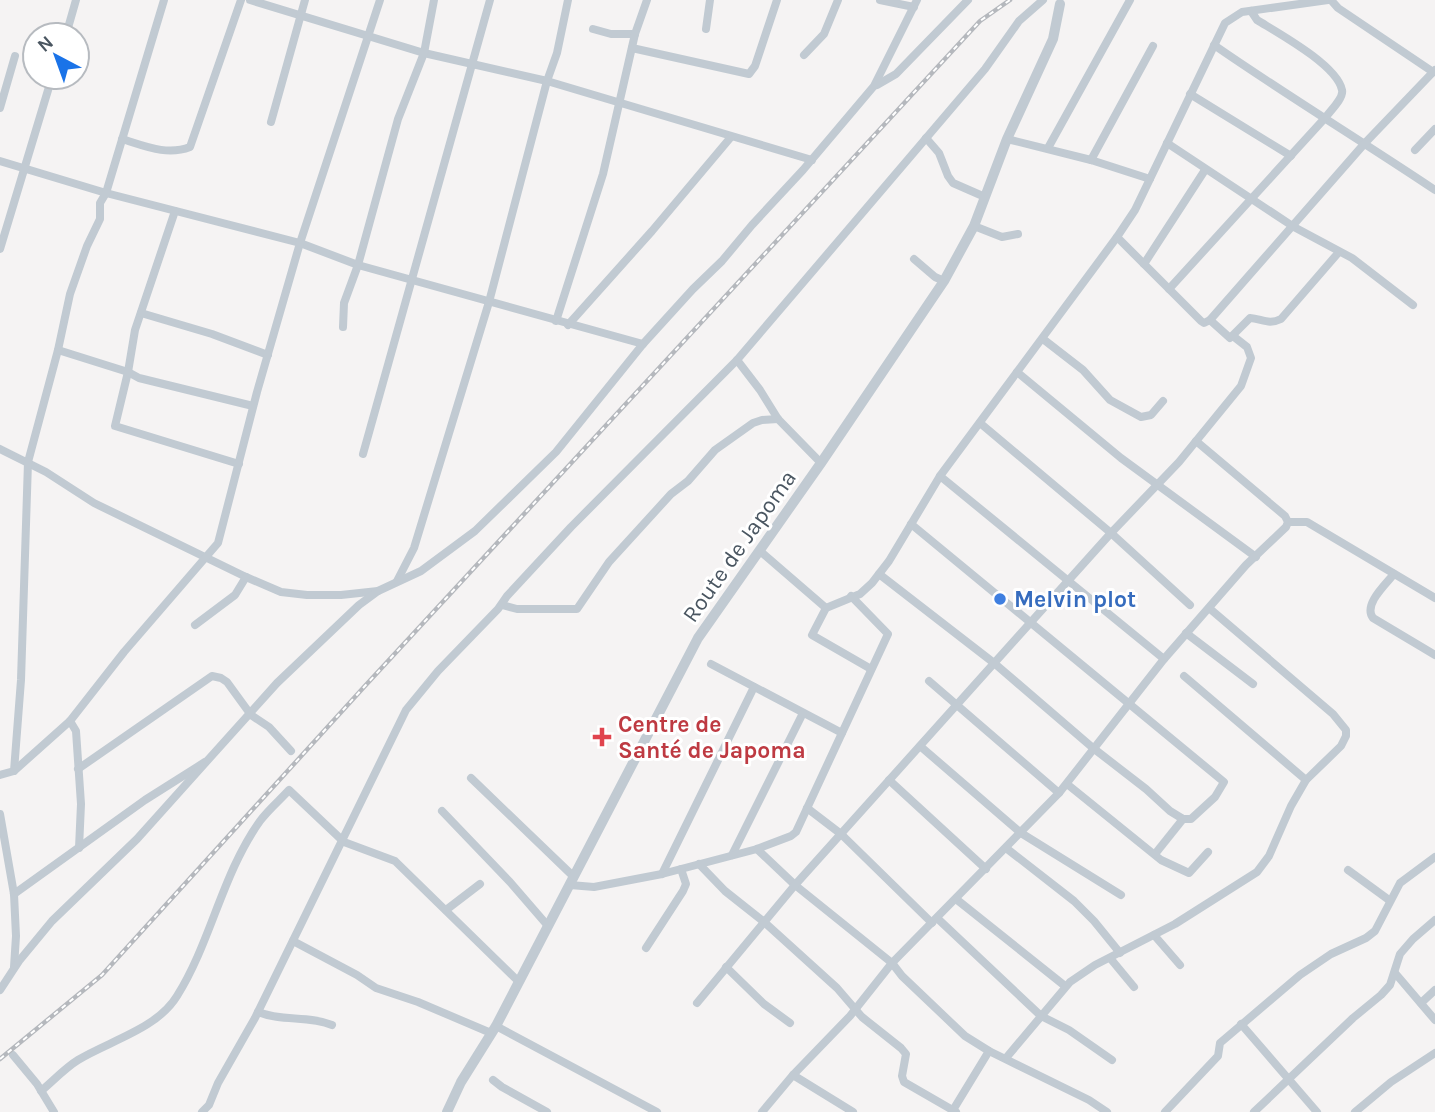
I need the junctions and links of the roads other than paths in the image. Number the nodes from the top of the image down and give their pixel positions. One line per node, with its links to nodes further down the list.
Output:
1 (76, 0): 23 (street)
2 (164, 0): 47 (street)
3 (241, 0): 47 (street)
4 (250, 0): 22 (street)
5 (305, 0): 22 (street)
6 (380, 0): 27 (street)
7 (434, 0): 31 (street)
8 (490, 0): 34 (street)
9 (568, 0): 36 (street)
10 (647, 0): 26 (street)
11 (710, 0): 25 (street)
12 (777, 0): 30 (street)
13 (838, 0): 32 (street)
14 (880, 0): 20 (street)
15 (968, 0): 37 (street)
16 (1043, 0): 46 (street)
17 (1130, 0): 51 (street)
18 (1326, 0): 21 (street); 35 (street)
19 (1061, 1): 48 (street, Route de Japoma)
20 (916, 4): 37 (street)
21 (1251, 10): 28 (street); 42 (street)
22 (302, 15): 27 (street); 43 (street)
23 (70, 21)
24 (593, 29): 26 (street)
25 (706, 29)
26 (635, 34): 30 (street)
27 (369, 36): 31 (street); 69 (street)
28 (1214, 45): 39 (street); 42 (street)
29 (1153, 46): 55 (street)
30 (632, 48): 40 (street)
31 (424, 53): 34 (street); 74 (street)
32 (804, 55)
33 (15, 56): 41 (street)
34 (471, 64): 36 (street); 75 (street)
35 (1434, 71): 50 (street)
36 (547, 81): 40 (street); 78 (street)
37 (874, 86): 54 (street)
38 (48, 91): 57 (street)
39 (1190, 94): 49 (street); 53 (street)
40 (620, 103): 45 (street); 82 (street)
41 (0, 108)
42 (1325, 118): 50 (street); 53 (street)
43 (271, 122)
44 (1435, 129): 52 (street)
45 (731, 137): 54 (street); 83 (street)
46 (926, 138): 62 (street); 90 (street)
47 (122, 139): 61 (street)
48 (1007, 139): 51 (street); 62 (street, Route de Japoma)
49 (1167, 143): 58 (street); 59 (street)
50 (1365, 143): 60 (street); 66 (street)
51 (1048, 148): 55 (street)
52 (1415, 150)
53 (1291, 156): 63 (street)
54 (812, 160): 87 (street)
55 (1091, 160): 59 (street)
56 (0, 161): 57 (street)
57 (24, 167): 61 (street); 70 (street)
58 (1205, 170): 63 (street); 73 (street)
59 (1150, 179): 68 (street)
60 (1435, 190)
61 (106, 193): 64 (street); 88 (street)
62 (985, 197): 65 (street, Route de Japoma)
63 (1252, 199): 66 (street); 77 (street)
64 (175, 211): 69 (street); 80 (street)
65 (974, 226): 67 (street); 76 (street, Route de Japoma)
66 (1294, 227): 71 (street); 81 (street)
67 (1018, 234)
68 (1117, 237): 73 (street); 86 (street)
69 (300, 243): 74 (street); 89 (street)
70 (0, 249)
71 (1339, 252): 79 (street); 85 (street)
72 (914, 259): 76 (street)
73 (1144, 264): 77 (street)
74 (358, 265): 75 (street); 84 (street)
75 (412, 279): 78 (street); 99 (street)
76 (944, 281): 101 (street, Route de Japoma)
77 (1169, 289): 81 (street)
78 (489, 302): 82 (street); 114 (street)
79 (1413, 305)
80 (141, 313): 89 (street); 91 (street)
81 (1210, 320): 85 (street)
82 (556, 321): 83 (street)
83 (568, 325): 87 (street)
84 (343, 327)
85 (1233, 337): 97 (street)
86 (1043, 339): 92 (street); 93 (street)
87 (643, 344): 114 (street)
88 (58, 351): 91 (street); 100 (street)
89 (268, 355): 94 (street)
90 (737, 360): 95 (street); 119 (street)
91 (128, 372): 94 (street); 102 (street)
92 (1017, 372): 96 (street); 104 (street)
93 (1163, 401)
94 (253, 405): 102 (street)
95 (778, 419): 101 (street); 119 (street)
96 (980, 422): 103 (street); 107 (street)
97 (1196, 440): 104 (street); 105 (street)
98 (0, 449): 100 (street)
99 (363, 454)
100 (28, 462): 110 (street); 146 (street)
101 (821, 463): 108 (street, Route de Japoma)
102 (239, 464): 110 (street)
103 (940, 476): 106 (street); 115 (street)
104 (1158, 483): 107 (street); 109 (street)
105 (1288, 522): 109 (street); 112 (street)
106 (911, 524): 111 (street); 123 (street)
107 (1111, 533): 115 (street); 120 (street)
108 (760, 551): 122 (street); 172 (street, Route de Japoma)
109 (1256, 557): 121 (street)
110 (206, 558): 113 (street); 139 (street)
111 (879, 573): 117 (street); 128 (street)
112 (1394, 574): 118 (street); 126 (street)
113 (246, 578): 116 (street); 124 (street)
114 (397, 581): 116 (street)
115 (1067, 582): 123 (street); 127 (street)
116 (378, 591): 138 (street)
117 (851, 597): 122 (street); 130 (street)
118 (1435, 598)
119 (502, 605): 159 (street)
120 (1190, 605)
121 (1209, 607): 125 (street); 150 (street)
122 (826, 608): 130 (street)
123 (1031, 622): 128 (street); 135 (street)
124 (195, 625)
125 (1186, 634): 127 (street); 133 (street)
126 (1435, 655)
127 (1164, 659): 135 (street)
128 (994, 663): 136 (street); 142 (street)
129 (711, 664): 134 (street)
130 (872, 669): 140 (street)
131 (1184, 676): 150 (street)
132 (929, 681): 136 (street)
133 (1253, 684)
134 (754, 687): 137 (street); 171 (street)
135 (1130, 704): 142 (street); 156 (street)
136 (957, 707): 141 (street); 152 (street)
137 (803, 713): 140 (street); 165 (street)
138 (251, 715): 143 (street); 144 (street); 145 (street)
139 (69, 720): 145 (street); 146 (street)
140 (842, 733): 153 (street)
141 (920, 746): 149 (street); 158 (street)
142 (1093, 748): 151 (street); 156 (street)
143 (291, 751)
144 (210, 760): 160 (street); 191 (street)
145 (78, 769): 160 (street)
146 (14, 771): 147 (street)
147 (0, 775)
148 (471, 778): 172 (street)
149 (889, 780): 157 (street); 169 (street)
150 (1306, 780): 184 (street)
151 (1067, 784): 152 (street); 164 (street)
152 (1059, 793): 158 (street)
153 (807, 808): 157 (street); 162 (street)
154 (442, 811): 183 (street)
155 (0, 814): 175 (street)
156 (1183, 818): 164 (street)
157 (841, 834): 174 (street); 180 (street)
158 (1021, 834): 161 (street); 176 (street)
159 (344, 842): 179 (street); 185 (street); 217 (street)
160 (79, 848): 175 (street)
161 (1006, 848): 169 (street); 187 (street)
162 (757, 849): 165 (street); 174 (street)
163 (1208, 852): 164 (street)
164 (1155, 853)
165 (732, 855): 167 (street)
166 (1435, 857): 178 (street)
167 (699, 864): 168 (street); 182 (street)
168 (681, 869): 171 (street); 186 (street)
169 (986, 869): 177 (street)
170 (1348, 870): 178 (street)
171 (662, 874): 172 (street)
172 (572, 881): 183 (street, Route de Japoma)
173 (480, 884): 179 (street)
174 (795, 885): 182 (street); 189 (street)
175 (14, 894): 191 (street)
176 (1121, 895)
177 (956, 899): 180 (street); 195 (street)
178 (1389, 900): 206 (street)
179 (446, 910): 194 (street)
180 (935, 920): 189 (street); 203 (street)
181 (1435, 920): 193 (street)
182 (763, 921): 192 (street); 201 (street)
183 (548, 926): 194 (street, Route de Japoma)
184 (1154, 935): 187 (street); 190 (street)
185 (293, 941): 202 (street); 208 (street)
186 (646, 948)
187 (1120, 953): 188 (street)
188 (1110, 958): 195 (street); 196 (street)
189 (892, 963): 201 (street); 209 (street)
190 (1181, 965)
191 (14, 967): 197 (street)
192 (726, 967): 199 (street); 205 (street)
193 (1395, 973): 200 (street); 215 (street)
194 (519, 982): 208 (street, Route de Japoma)
195 (1065, 986): 203 (street)
196 (1134, 986)
197 (0, 990)
198 (1435, 990): 200 (street)
199 (697, 1003)
200 (1421, 1003): 204 (street)
201 (855, 1008): 214 (street); 218 (street)
202 (258, 1012): 207 (street); 220 (street)
203 (1041, 1016): 212 (street); 213 (street)
204 (1435, 1020)
205 (790, 1023)
206 (1241, 1024): 215 (street); 227 (street)
207 (332, 1025)
208 (494, 1030): 221 (street, Route de Japoma); 223 (street)
209 (989, 1051): 212 (street); 218 (street)
210 (1435, 1053): 230 (street)
211 (13, 1055): 217 (street)
212 (1006, 1058): 226 (street)
213 (1112, 1060)
214 (793, 1075): 224 (street); 225 (street)
215 (1289, 1079): 228 (street); 229 (street)
216 (493, 1080): 222 (street)
217 (41, 1091): 219 (street)
218 (955, 1111)
219 (54, 1112)
220 (202, 1112)
221 (447, 1112)
222 (547, 1112)
223 (657, 1112)
224 (762, 1112)
225 (853, 1112)
226 (1107, 1112)
227 (1165, 1112)
228 (1254, 1112)
229 (1317, 1112)
230 (1355, 1112)

